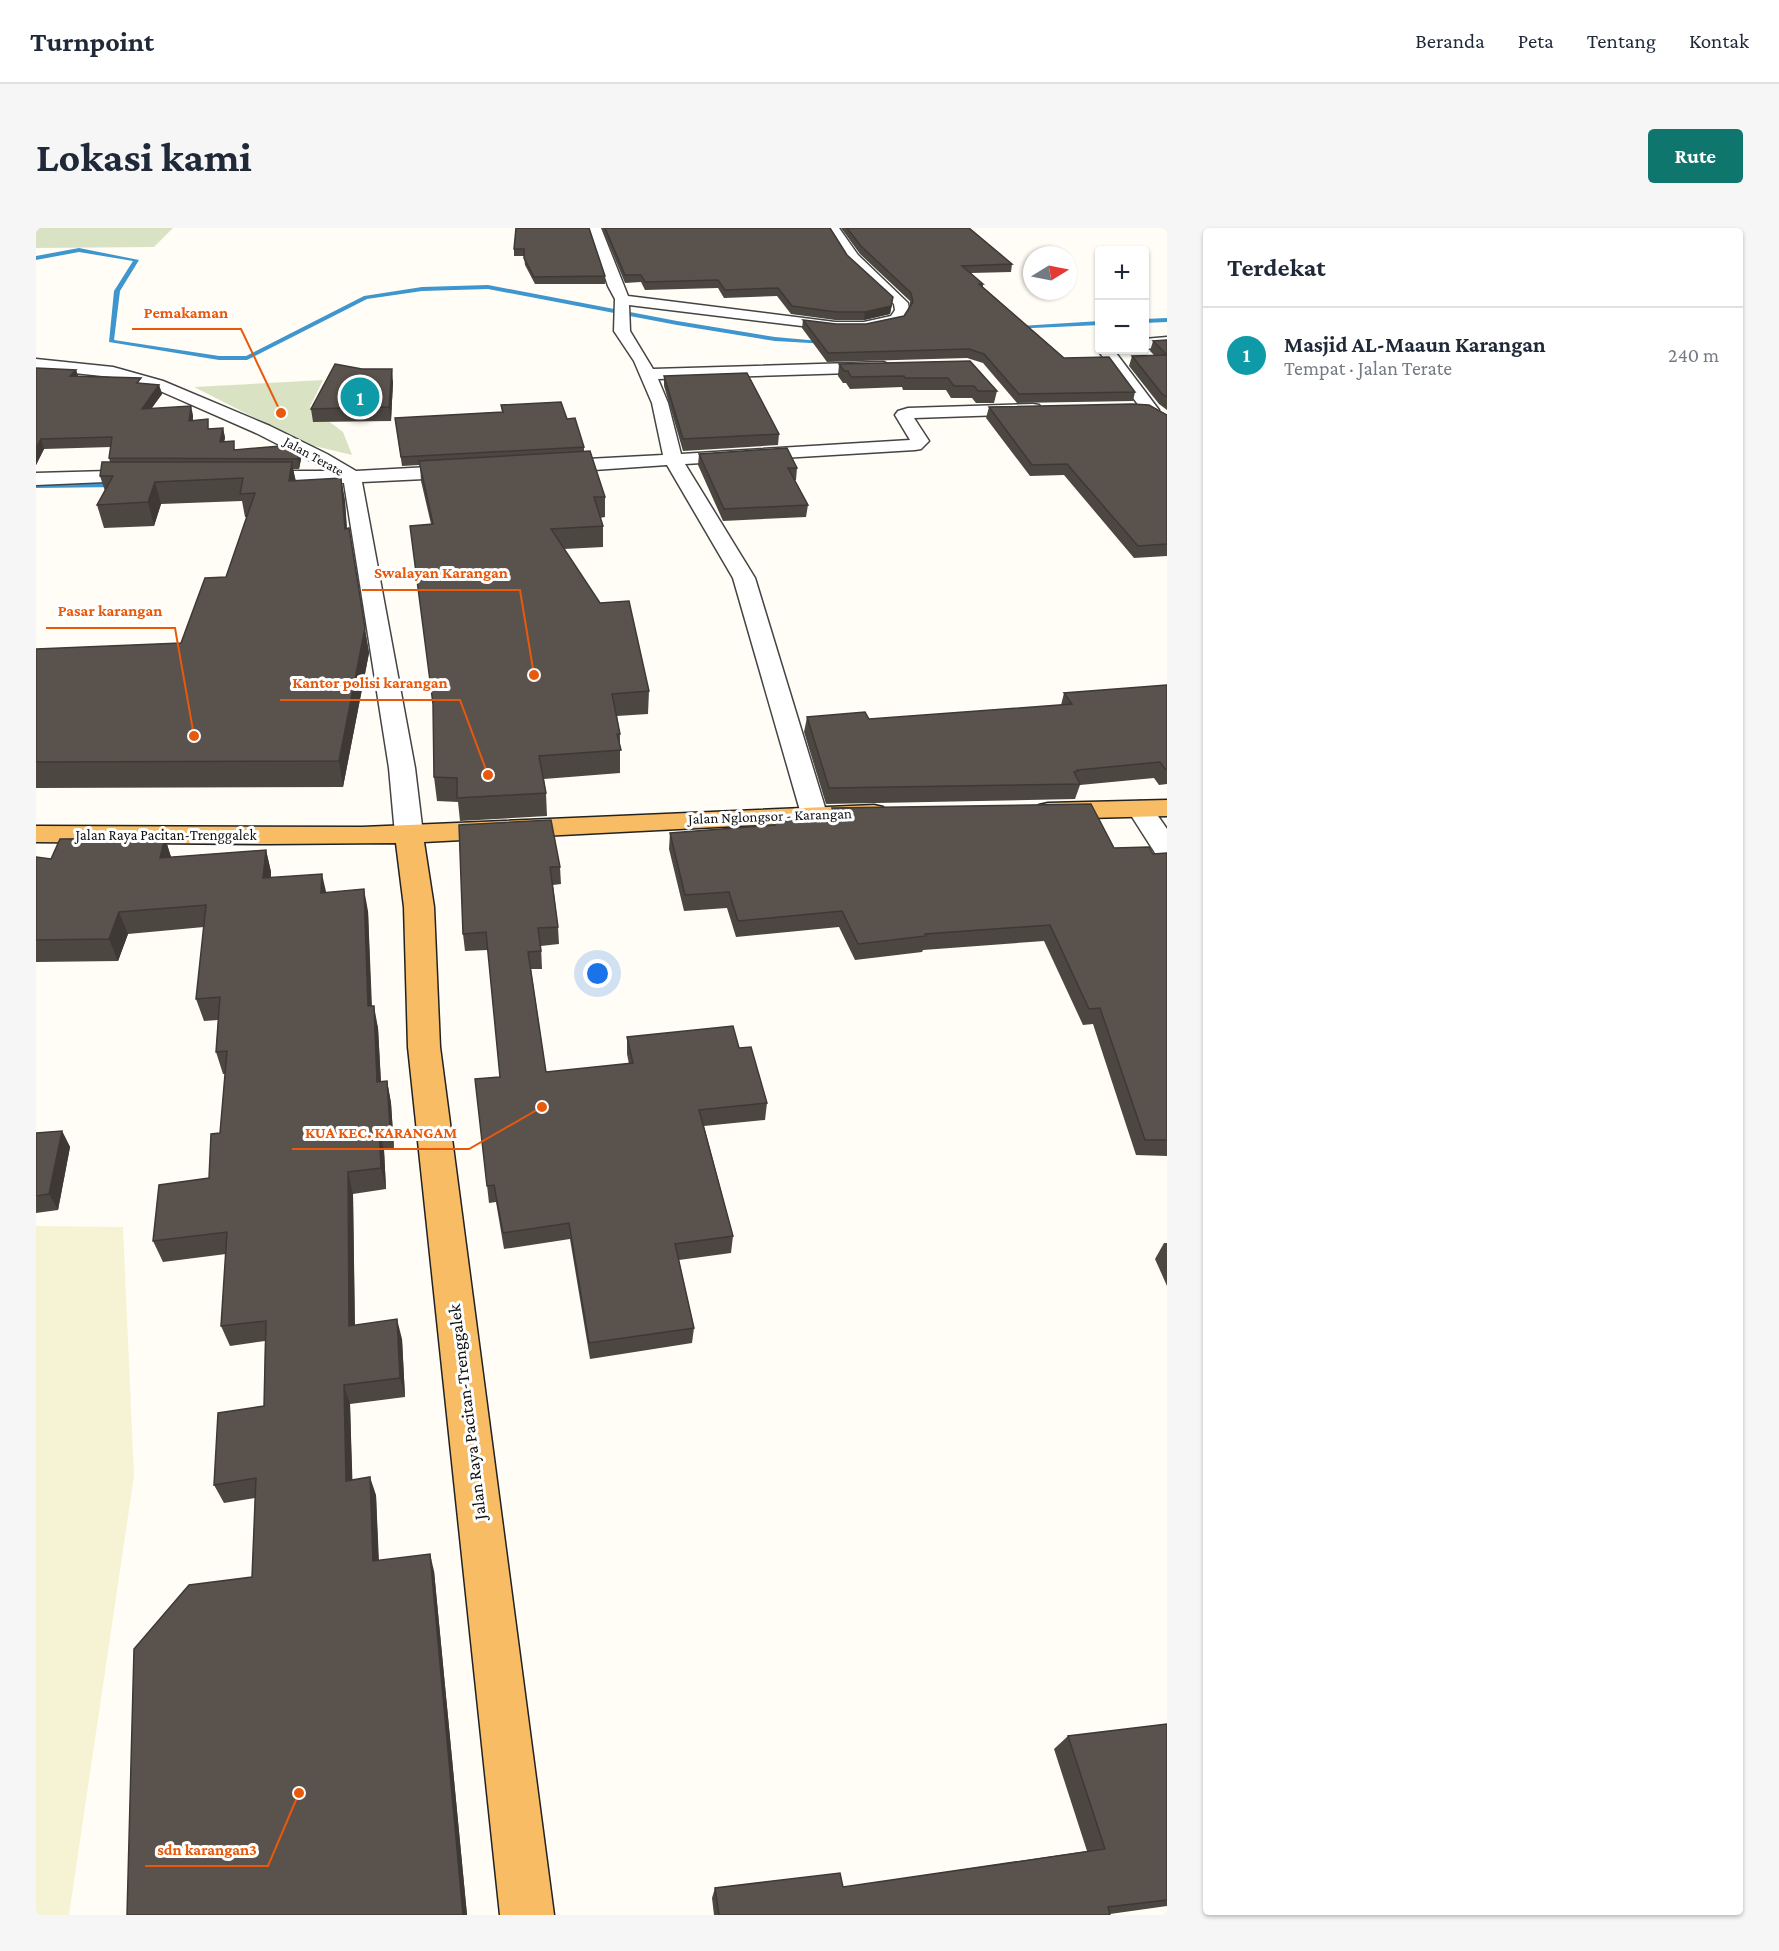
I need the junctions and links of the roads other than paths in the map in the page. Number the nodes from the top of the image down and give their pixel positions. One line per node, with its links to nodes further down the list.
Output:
1 (595, 228): 3 (street)
2 (833, 228): 3 (street)
3 (621, 302): 9 (street)
4 (1167, 342): 5 (street)
5 (1149, 344)
6 (1109, 354): 11 (street)
7 (36, 364): 19 (street, Jalan Terate)
8 (898, 367): 9 (street)
9 (648, 374): 14 (street)
10 (998, 392): 13 (street)
11 (1129, 408)
12 (1047, 409): 13 (street)
13 (1012, 410): 14 (street)
14 (675, 461): 15 (street); 25 (street)
15 (531, 468)
16 (483, 470): 19 (street)
17 (163, 477): 20 (street)
18 (234, 477): 19 (street)
19 (352, 477): 27 (street, Jalan Terate)
20 (36, 479)
21 (1167, 808): 22 (highway)
22 (1140, 809): 23 (highway); 29 (street)
23 (1023, 811)
24 (895, 813): 25 (highway, Jalan Nglongsor - Karangan)
25 (814, 814): 27 (highway, Jalan Nglongsor - Karangan)
26 (36, 834): 28 (highway, Jalan Raya Pacitan-Trenggalek)
27 (409, 834): 28 (highway, Jalan Nglongsor - Karangan); 30 (highway, Jalan Raya Pacitan-Trenggalek)
28 (297, 836)
29 (1167, 850)
30 (527, 1915)

